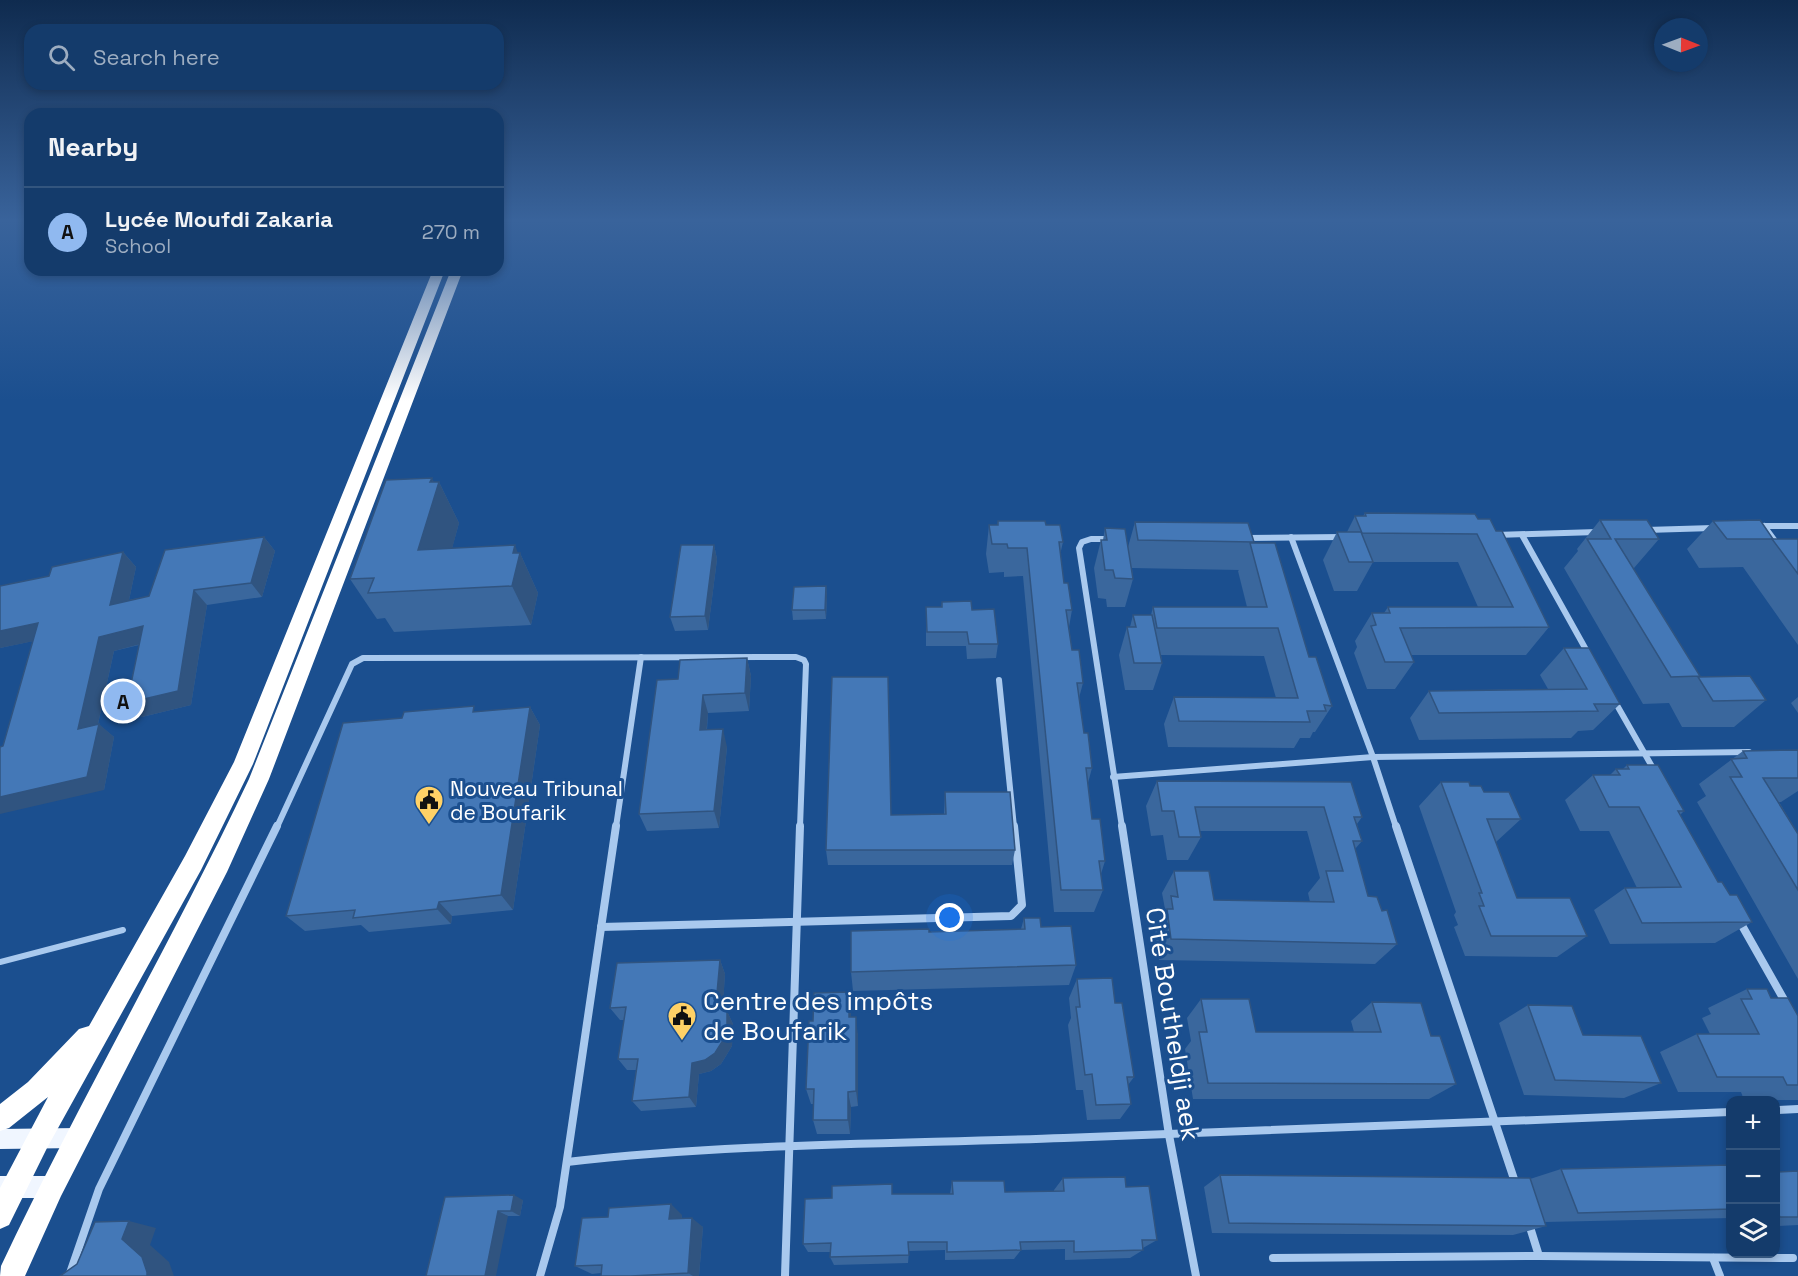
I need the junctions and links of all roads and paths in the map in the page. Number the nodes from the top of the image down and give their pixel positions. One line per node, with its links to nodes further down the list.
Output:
1 (434, 282): 30 (highway)
2 (453, 282): 38 (highway)
3 (1752, 526): 4 (street)
4 (1764, 526): 5 (street); 15 (street)
5 (1798, 526)
6 (1718, 528): 7 (street)
7 (1637, 531)
8 (1602, 532): 10 (street)
9 (1487, 535): 10 (street)
10 (1522, 535): 17 (street)
11 (1291, 537): 12 (street); 13 (street); 22 (street)
12 (1349, 537)
13 (1244, 538)
14 (1115, 539): 24 (street, Cité Boutheldji aek)
15 (1784, 553)
16 (641, 657): 26 (street); 27 (street); 53 (street)
17 (1592, 660)
18 (999, 680): 26 (street)
19 (1609, 691): 21 (street)
20 (1757, 752): 21 (street)
21 (1644, 754): 22 (street); 23 (street)
22 (1373, 757): 24 (street); 36 (street)
23 (1656, 774)
24 (1113, 777): 37 (street, Cité Boutheldji aek)
25 (1733, 910): 31 (street)
26 (797, 922): 27 (street); 41 (street)
27 (601, 927): 42 (street)
28 (123, 930): 29 (lane)
29 (0, 962)
30 (115, 1004): 35 (highway); 40 (highway)
31 (1792, 1014)
32 (1798, 1109): 33 (street)
33 (1780, 1110)
34 (1726, 1112): 36 (street)
35 (0, 1119)
36 (1495, 1120): 37 (street); 45 (street)
37 (1169, 1135): 41 (street); 56 (street, Cité Boutheldji aek)
38 (78, 1138): 40 (main road); 44 (highway)
39 (0, 1139): 40 (main road)
40 (38, 1139): 43 (highway)
41 (788, 1147): 42 (street); 55 (street)
42 (567, 1162): 54 (street)
43 (6, 1187): 44 (main road); 47 (highway)
44 (52, 1187): 52 (highway)
45 (1521, 1199)
46 (1524, 1210): 48 (street)
47 (0, 1216)
48 (1539, 1256): 49 (street); 50 (street)
49 (1273, 1258)
50 (1713, 1258): 51 (street); 57 (street)
51 (1793, 1258)
52 (11, 1276)
53 (69, 1276)
54 (540, 1276)
55 (785, 1276)
56 (1196, 1276)
57 (1720, 1276)

